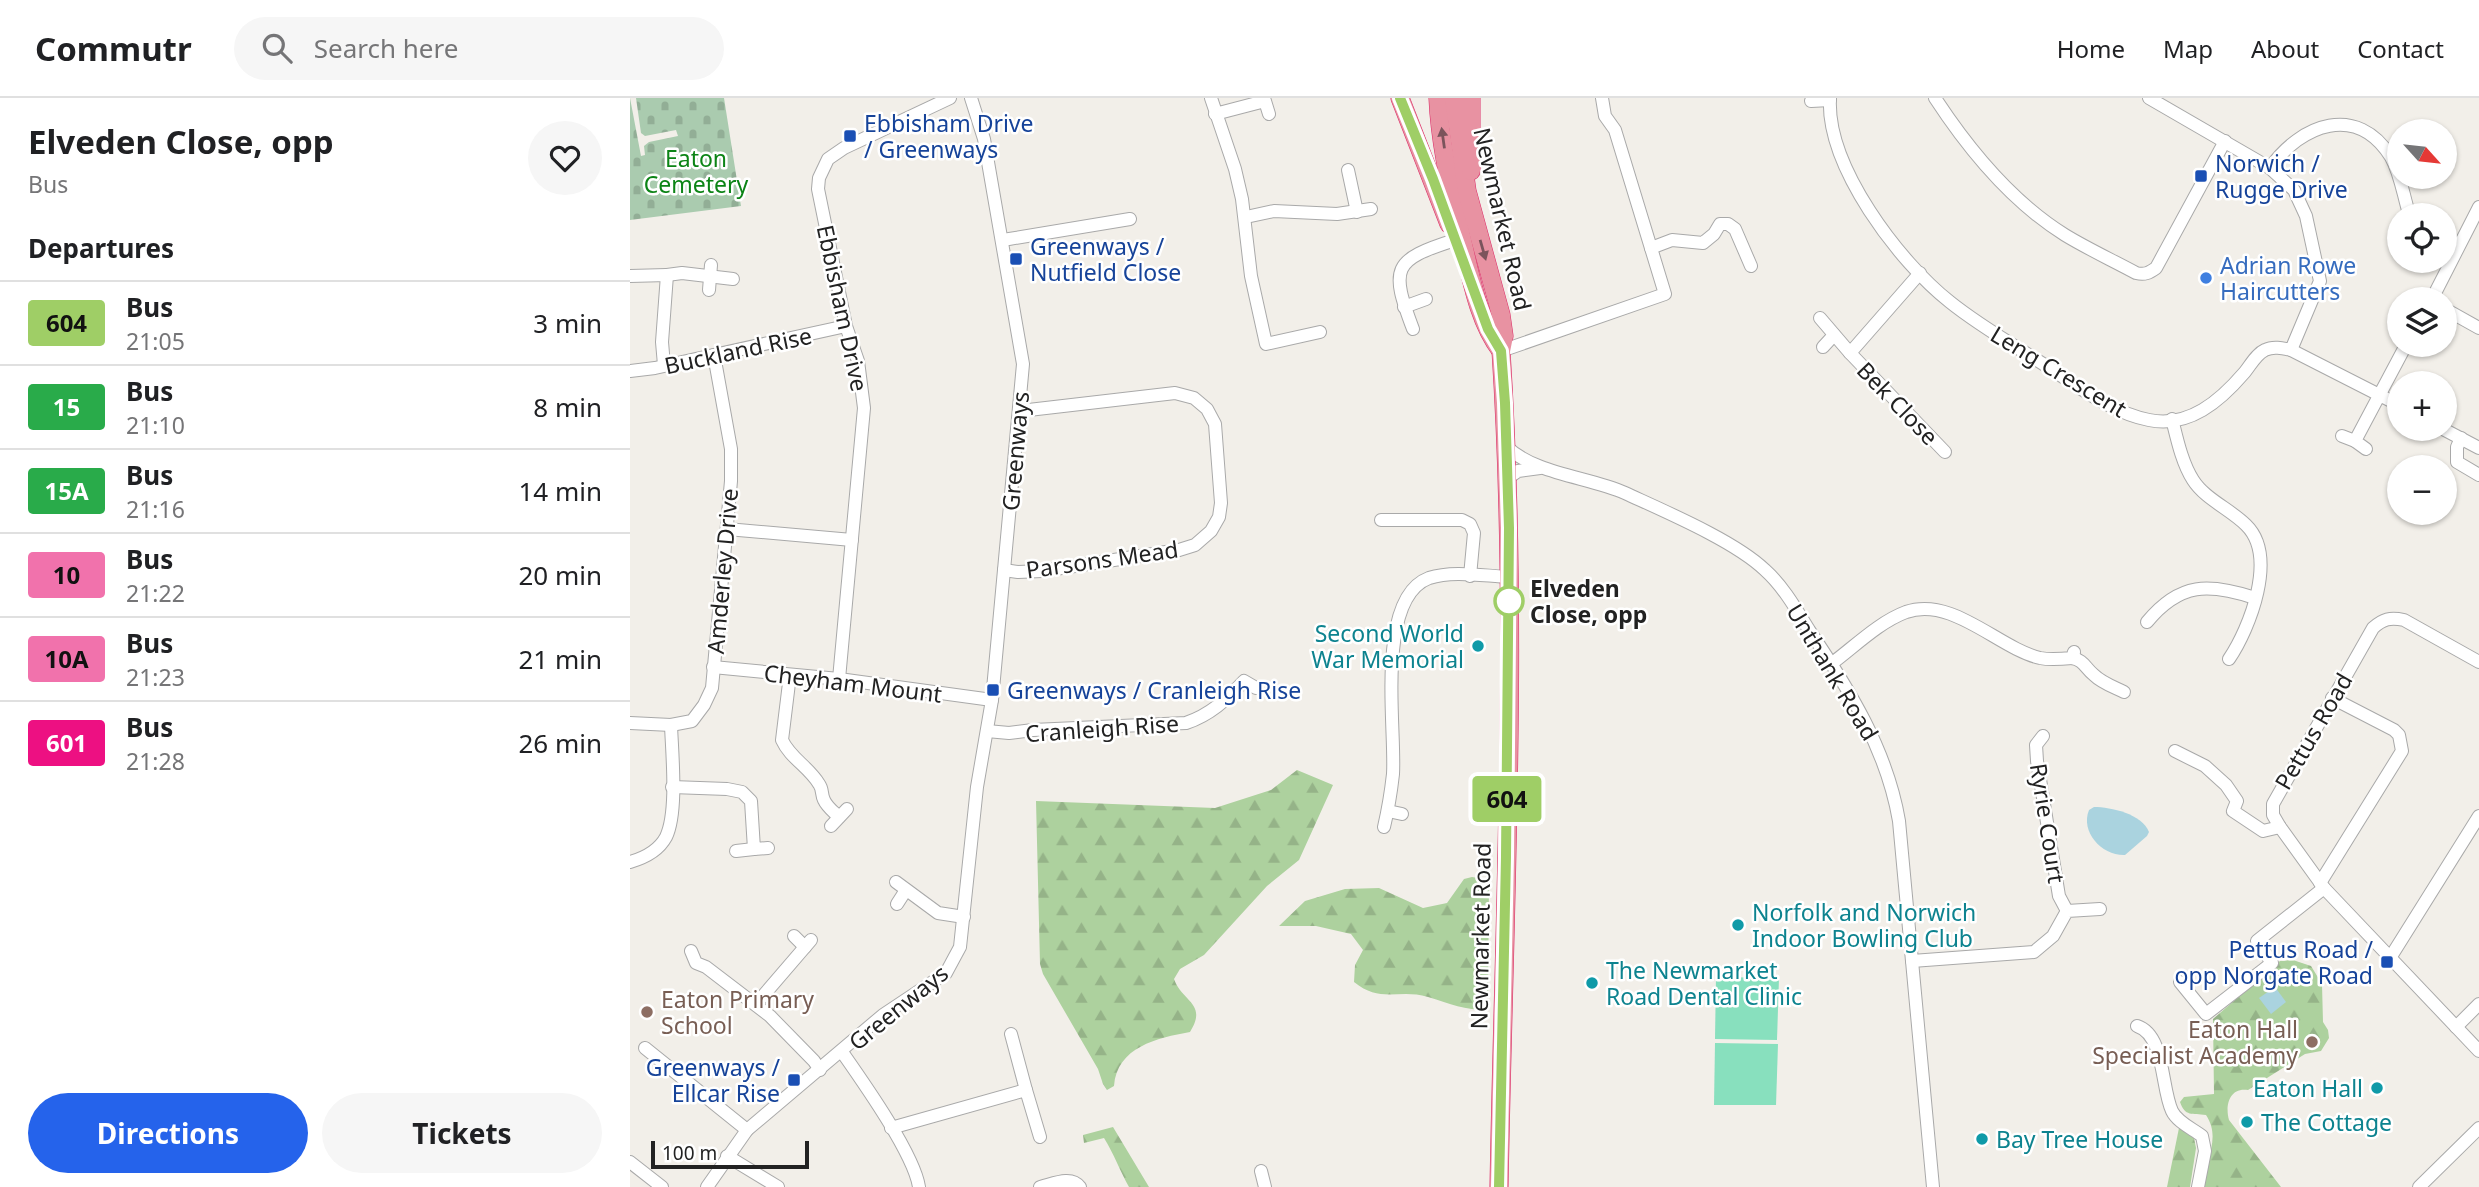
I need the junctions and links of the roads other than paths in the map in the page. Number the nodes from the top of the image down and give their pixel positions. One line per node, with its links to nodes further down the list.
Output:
1 (950, 98): 41 (street, Ebbisham Drive)
2 (971, 98): 25 (street, Greenways)
3 (1211, 98): 14 (street)
4 (1399, 98): 26 (highway)
5 (1438, 98): 34 (highway, Newmarket Road, one-way to 5)
6 (1454, 98): 18 (highway, Newmarket Road)
7 (1471, 98): 18 (highway)
8 (1602, 98): 27 (street)
9 (1935, 98): 15 (street)
10 (2149, 98): 15 (street)
11 (1830, 99): 12 (street); 30 (street, Leng Crescent)
12 (1811, 101)
13 (1266, 104): 14 (street)
14 (1215, 114): 23 (street)
15 (2225, 141): 16 (street)
16 (2270, 168): 19 (street); 47 (street)
17 (1348, 170): 22 (street)
18 (1467, 191): 48 (highway, Newmarket Road, one-way to 48)
19 (2408, 203)
20 (2479, 207): 35 (street)
21 (1371, 209): 22 (street)
22 (1357, 212): 23 (street)
23 (1245, 217): 44 (street)
24 (1130, 219): 25 (street)
25 (1003, 240): 56 (street, Greenways)
26 (1455, 240): 34 (highway); 38 (street)
27 (1651, 248): 28 (street); 48 (street)
28 (1751, 266)
29 (711, 270): 31 (street); 33 (street); 36 (street)
30 (1920, 273): 49 (street, Bek Close); 57 (street, Leng Crescent)
31 (667, 275): 32 (street); 52 (street)
32 (630, 276)
33 (733, 279)
34 (1473, 286): 48 (highway, Newmarket Road)
35 (2438, 287)
36 (709, 290)
37 (1426, 299): 38 (street)
38 (1404, 307): 43 (street)
39 (2457, 316): 42 (street)
40 (1819, 318): 45 (street, Bek Close)
41 (846, 326): 50 (street, Buckland Rise); 69 (street, Ebbisham Drive)
42 (2479, 328)
43 (1413, 329)
44 (1320, 332)
45 (1834, 335): 46 (street); 49 (street, Bek Close)
46 (1823, 347)
47 (2291, 350): 54 (street); 57 (street, Leng Crescent)
48 (1501, 351): 61 (highway, Newmarket Road)
49 (1850, 353): 63 (street, Bek Close)
50 (714, 355): 52 (street, Buckland Rise); 68 (street, Amderley Drive)
51 (2400, 357): 54 (street)
52 (664, 365): 53 (street, Buckland Rise)
53 (630, 370)
54 (2379, 395): 55 (street); 58 (street)
55 (2387, 399)
56 (1020, 411): 70 (street, Greenways); 70 (street, Parsons Mead)
57 (2172, 419): 73 (street)
58 (2342, 436)
59 (2457, 436): 60 (street)
60 (2461, 438): 62 (street); 65 (street)
61 (1507, 447): 64 (street, Unthank Road); 66 (highway, Newmarket Road)
62 (2479, 448)
63 (1945, 452)
64 (1548, 468): 66 (street, Unthank Road); 77 (street, Unthank Road)
65 (2479, 475)
66 (1508, 478): 72 (highway, Newmarket Road)
67 (1381, 520): 71 (street)
68 (727, 529): 69 (street); 78 (street, Amderley Drive)
69 (852, 540): 80 (street, Ebbisham Drive)
70 (1004, 570): 84 (street, Greenways)
71 (1470, 576): 72 (street); 91 (street)
72 (1509, 577): 135 (highway, Newmarket Road)
73 (2255, 598): 74 (street); 75 (street)
74 (2147, 622)
75 (2229, 659)
76 (2479, 662): 83 (street, Pettus Road)
77 (1831, 664): 82 (street); 109 (street, Unthank Road)
78 (713, 667): 79 (street, Cheyham Mount); 86 (street, Amderley Drive)
79 (790, 675): 80 (street, Cheyham Mount); 94 (street)
80 (839, 679): 84 (street, Cheyham Mount)
81 (1247, 682): 87 (street, Cranleigh Rise)
82 (2124, 692)
83 (2332, 698): 96 (street, Pettus Road); 100 (street)
84 (992, 700): 87 (street, Greenways)
85 (630, 723): 86 (street, Amderley Drive)
86 (671, 725): 90 (street)
87 (987, 732): 105 (street, Greenways)
88 (2043, 736): 104 (street, Ryrie Court)
89 (2178, 758): 96 (street)
90 (672, 788): 97 (street); 98 (street)
91 (1388, 811): 92 (street); 95 (street)
92 (1402, 814)
93 (2479, 816): 107 (street)
94 (839, 817)
95 (1384, 827)
96 (2280, 827): 100 (street)
97 (736, 851)
98 (630, 862)
99 (895, 882): 101 (street)
100 (2322, 885): 107 (street); 110 (street)
101 (906, 890): 102 (street); 105 (street)
102 (897, 904)
103 (2101, 908): 104 (street, Ryrie Court)
104 (2067, 911): 109 (street, Ryrie Court)
105 (964, 917): 118 (street, Greenways)
106 (794, 936): 111 (street)
107 (2390, 958): 114 (street)
108 (693, 961): 111 (street)
109 (1912, 961): 136 (street, Unthank Road)
110 (2180, 982)
111 (756, 1004): 119 (street)
112 (2479, 1004): 114 (street)
113 (2137, 1026): 137 (street)
114 (2456, 1027): 117 (street)
115 (1011, 1034): 120 (street)
116 (645, 1048): 123 (street)
117 (2479, 1051)
118 (842, 1052): 119 (street, Greenways); 121 (street)
119 (820, 1070): 123 (street, Greenways)
120 (1026, 1090): 121 (street); 124 (street)
121 (891, 1128): 131 (street)
122 (2479, 1128): 138 (street)
123 (747, 1130): 125 (street, Greenways)
124 (1040, 1137)
125 (727, 1156): 128 (street); 130 (street, Greenways)
126 (630, 1161): 129 (street)
127 (1261, 1171): 134 (street)
128 (777, 1181)
129 (662, 1187)
130 (707, 1187)
131 (919, 1187)
132 (1040, 1187): 133 (street)
133 (1080, 1187)
134 (1265, 1187)
135 (1499, 1187)
136 (1933, 1187)
137 (2198, 1187)
138 (2419, 1187)

